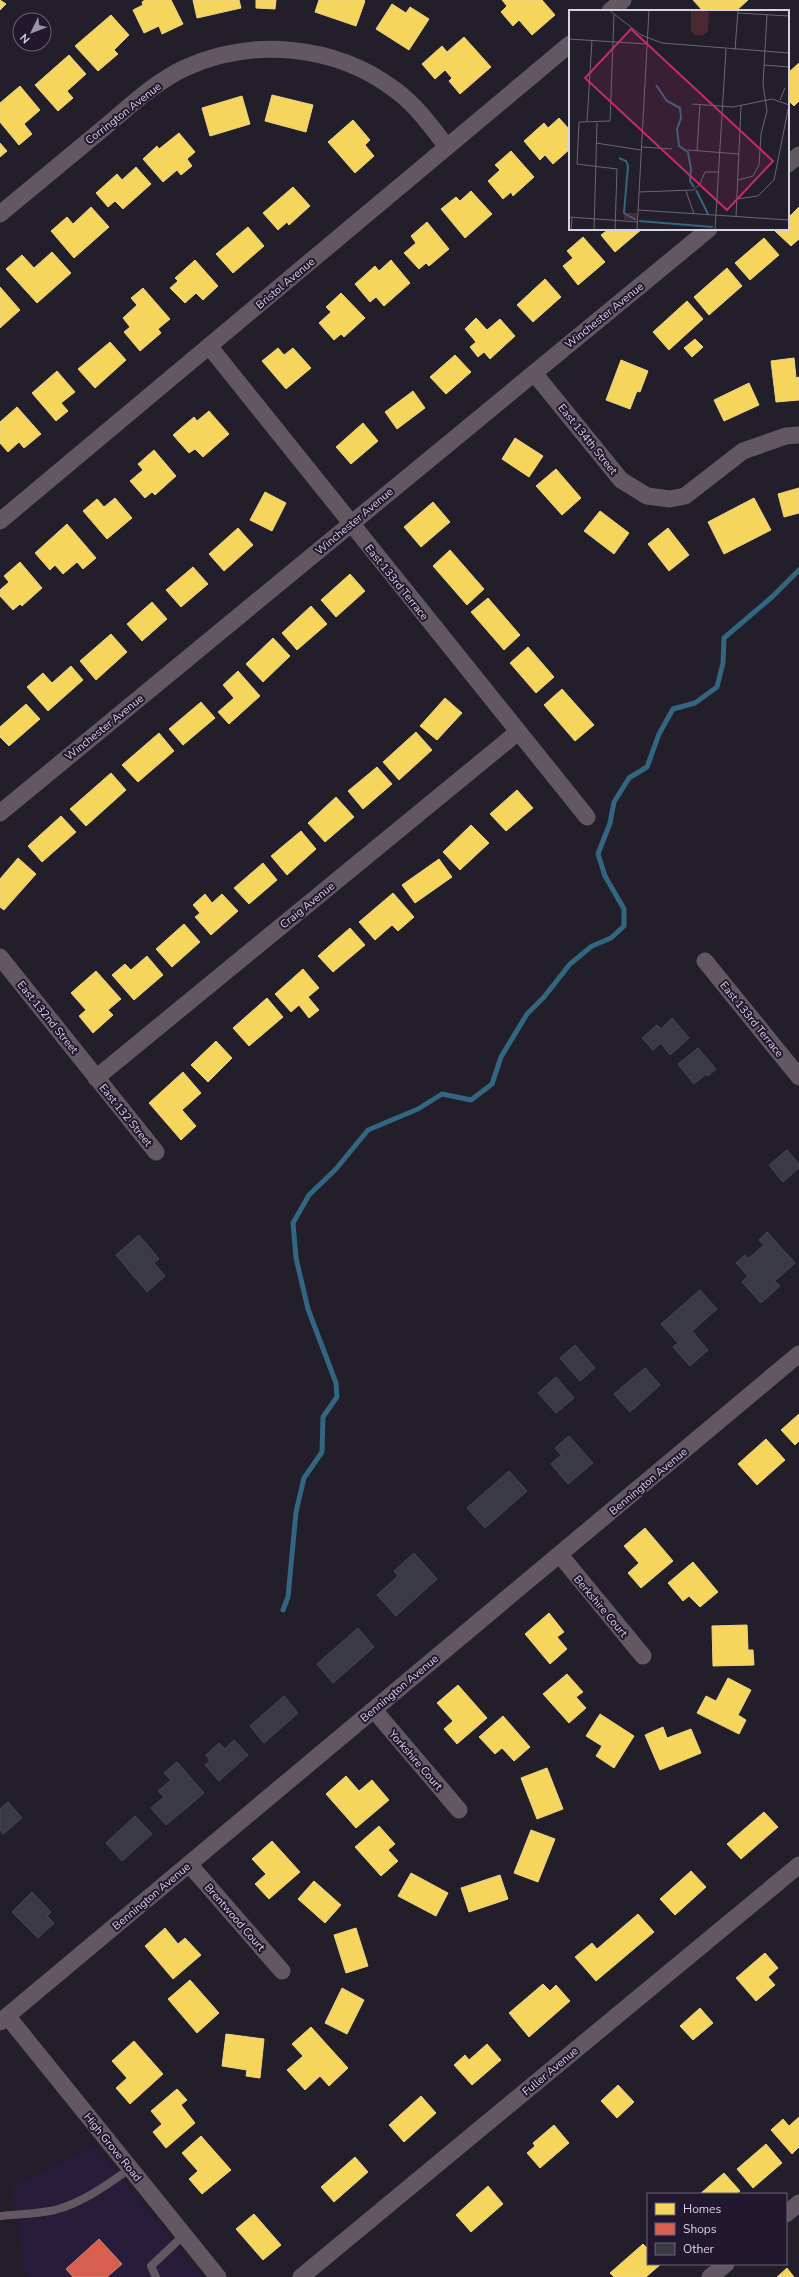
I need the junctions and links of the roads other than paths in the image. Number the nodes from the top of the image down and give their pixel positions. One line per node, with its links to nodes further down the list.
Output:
1 (569, 45): 2 (street, Bristol Avenue)
2 (447, 147): 5 (street, Corrington Avenue); 7 (street, Bristol Avenue)
3 (799, 155): 4 (street)
4 (789, 163)
5 (0, 214)
6 (708, 230): 8 (street, Winchester Avenue)
7 (209, 346): 10 (street, Bristol Avenue); 11 (street, East 133rd Terrace)
8 (534, 373): 9 (street, East 134th Street); 11 (street, Winchester Avenue)
9 (799, 435)
10 (0, 521)
11 (351, 524): 12 (street, East 133rd Terrace); 13 (street, Winchester Avenue)
12 (518, 732): 14 (street, East 133rd Terrace); 18 (street, Craig Avenue)
13 (0, 813)
14 (587, 817)
15 (0, 957): 18 (street, East 132nd Street)
16 (705, 961): 17 (street, East 133rd Terrace)
17 (799, 1077)
18 (96, 1078): 19 (street, East 132 Street)
19 (156, 1152)
20 (799, 1354): 21 (street, Bennington Avenue)
21 (560, 1555): 22 (street, Berkshire Court); 23 (street, Bennington Avenue)
22 (643, 1656)
23 (374, 1710): 24 (street, Yorkshire Court); 25 (street, Bennington Avenue)
24 (459, 1810)
25 (188, 1864): 27 (street, Brentwood Court); 28 (street, Bennington Avenue)
26 (799, 1865): 37 (street, Fuller Avenue)
27 (282, 1971)
28 (4, 2020): 29 (street, High Grove Road)
29 (131, 2168): 32 (lane); 33 (street, High Grove Road)
30 (799, 2203): 31 (street)
31 (787, 2213)
32 (0, 2216)
33 (184, 2235): 35 (lane); 36 (street, High Grove Road)
34 (725, 2265): 38 (street)
35 (156, 2277)
36 (218, 2277)
37 (301, 2277)
38 (710, 2277)

